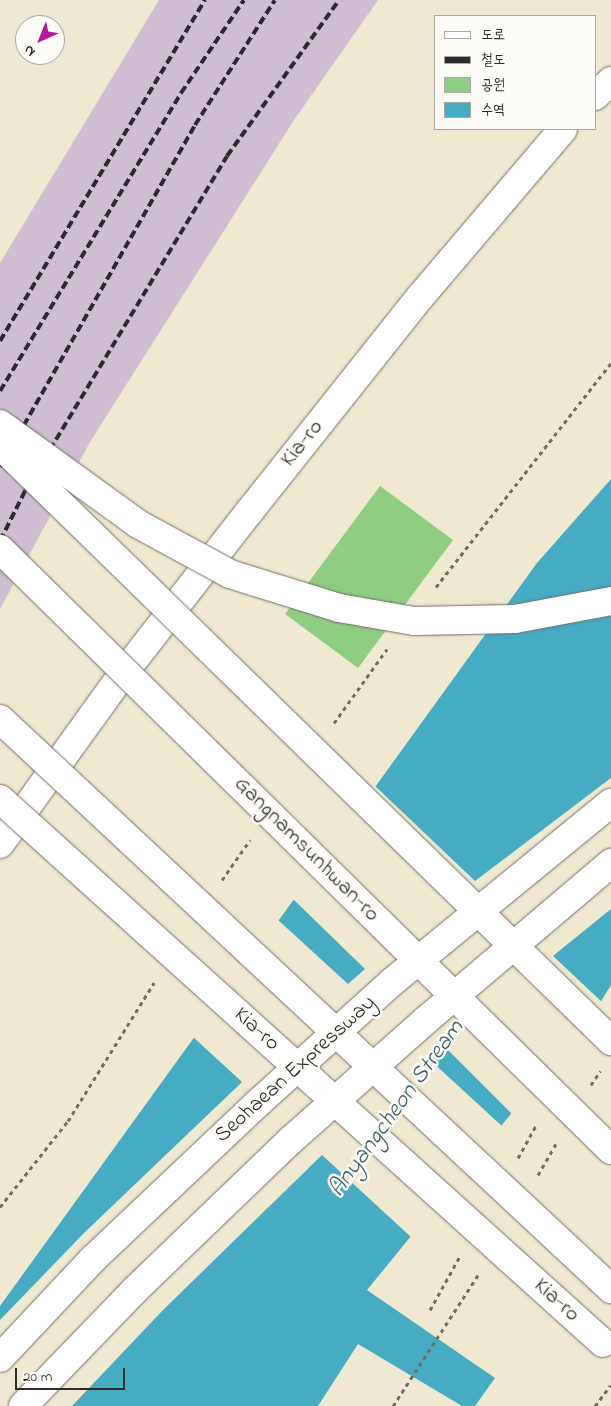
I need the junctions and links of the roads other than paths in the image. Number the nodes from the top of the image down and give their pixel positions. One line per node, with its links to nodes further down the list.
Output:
1 (611, 81): 2 (main road)
2 (596, 95)
3 (563, 130): 11 (main road, Kia-ro)
4 (0, 424): 7 (main road, bridge)
5 (0, 445): 13 (main road, bridge)
6 (0, 549): 14 (main road, Gangnamsunhwan-ro, bridge)
7 (611, 601)
8 (0, 719): 15 (main road, Kia-ro, bridge)
9 (0, 799): 16 (main road, Kia-ro, bridge)
10 (611, 803): 17 (main road, Seohaean Expressway, bridge)
11 (0, 844)
12 (611, 863): 18 (main road, bridge)
13 (611, 1041)
14 (611, 1150)
15 (611, 1289)
16 (603, 1344)
17 (0, 1358)
18 (23, 1406)

